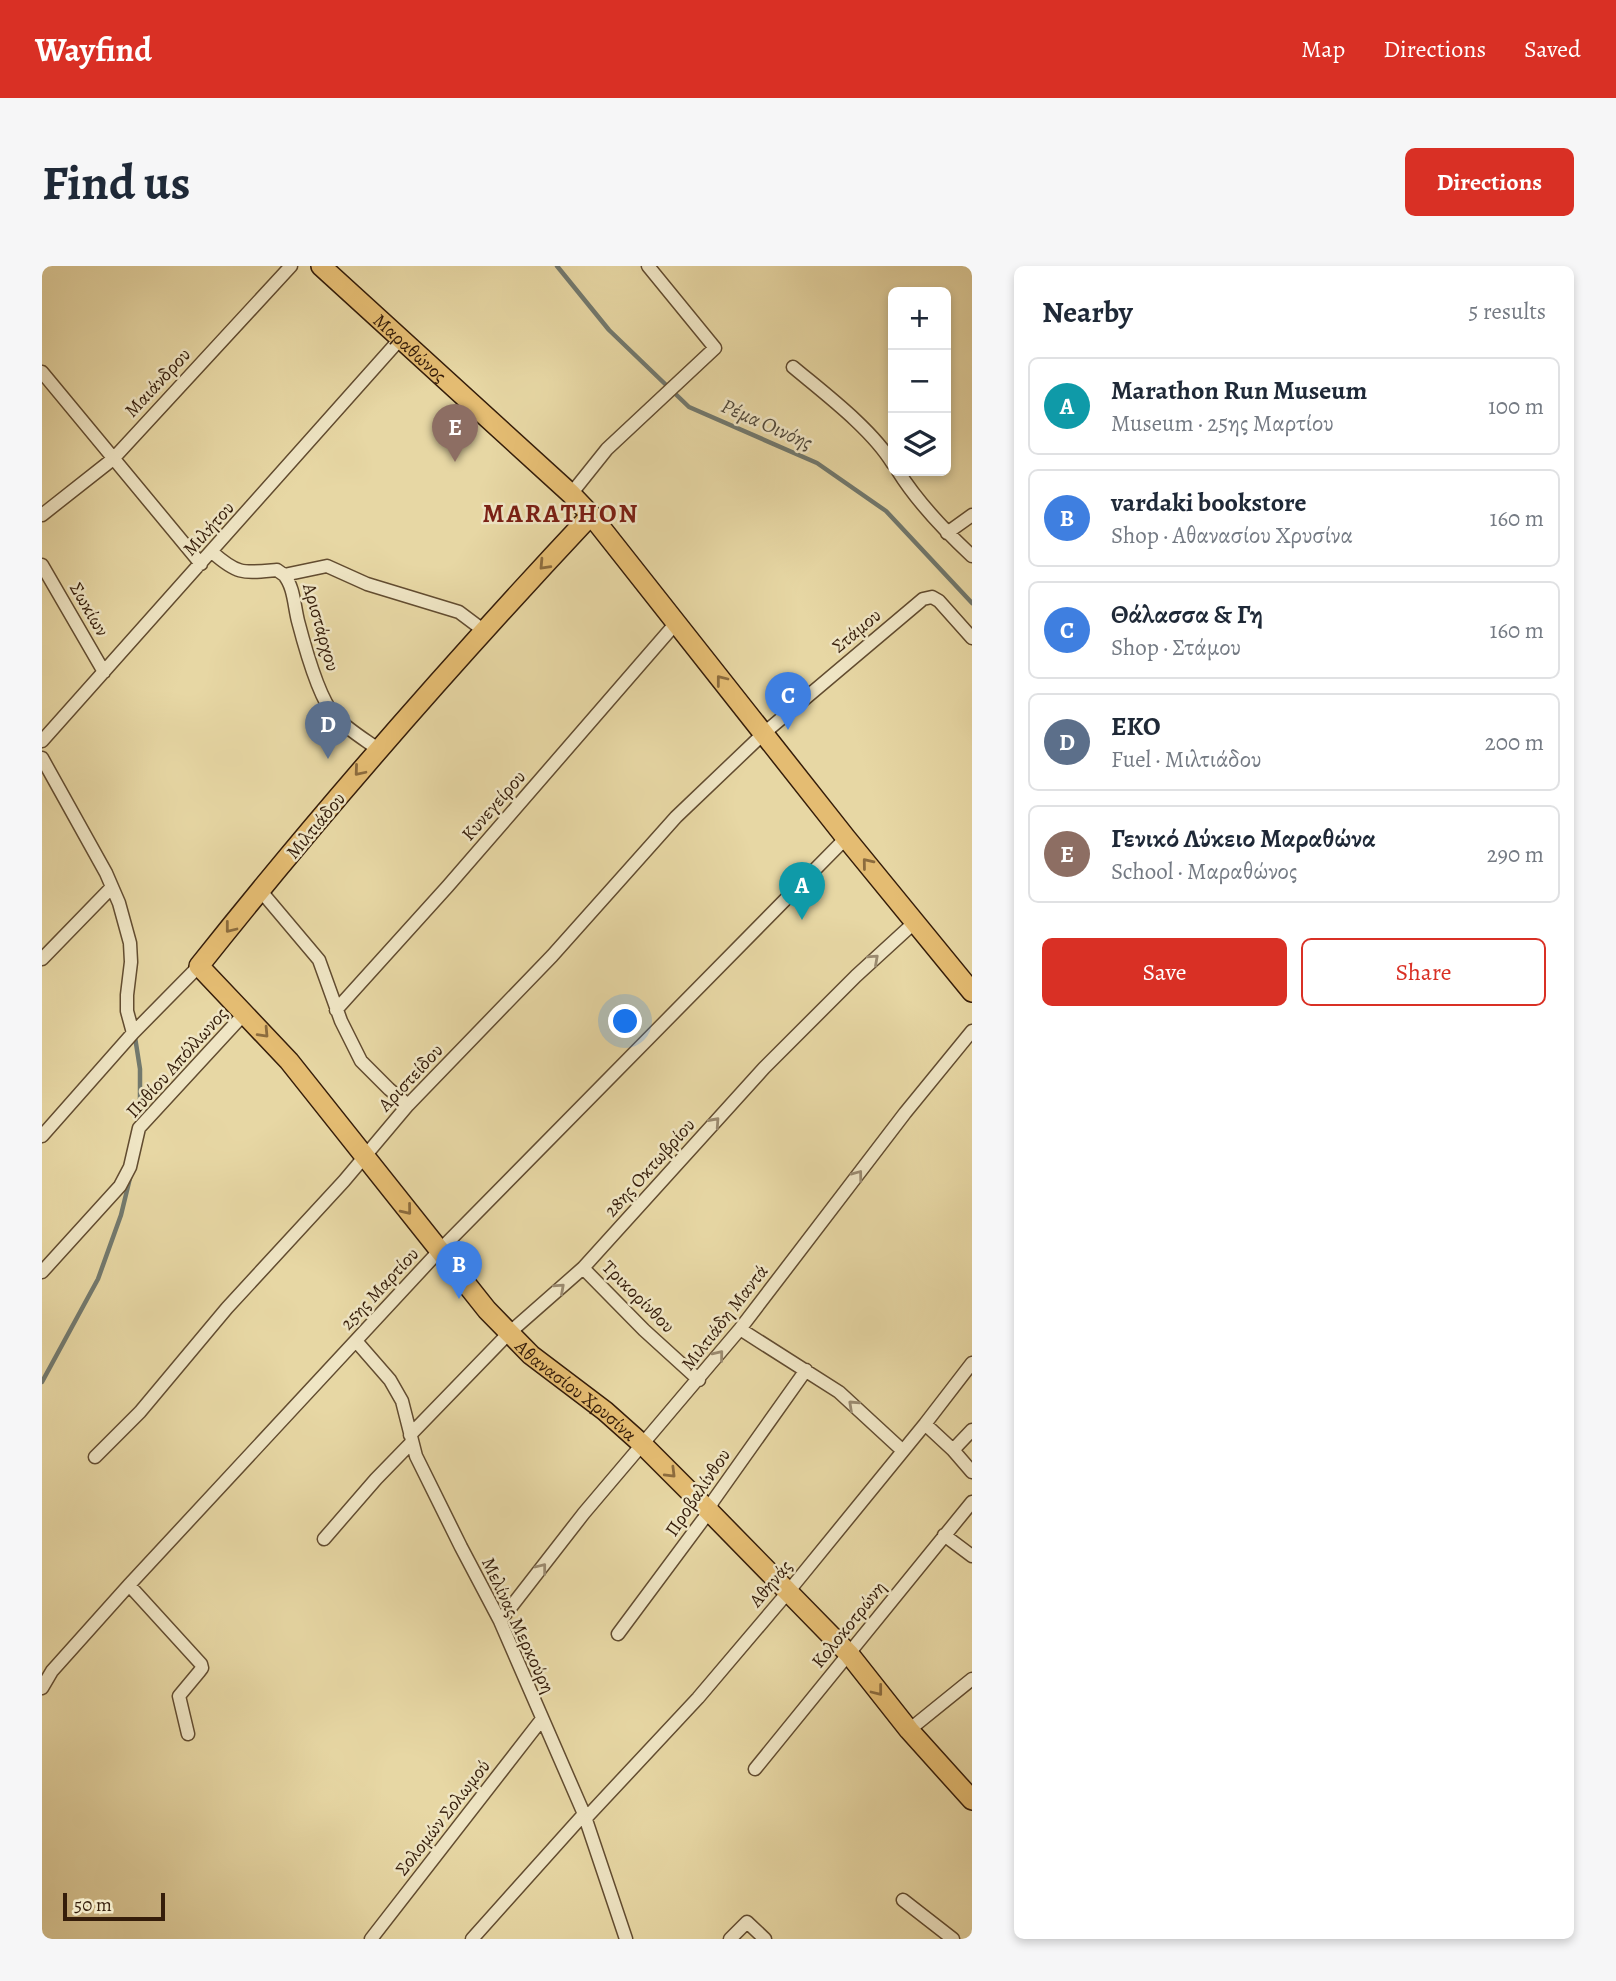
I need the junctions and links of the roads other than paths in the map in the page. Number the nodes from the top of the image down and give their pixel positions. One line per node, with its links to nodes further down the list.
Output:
1 (291, 266): 8 (street, Μαιάνδρου)
2 (321, 266): 4 (main road, Μαραθώνος)
3 (648, 266): 10 (street)
4 (401, 338): 10 (main road, Μαραθώνος); 15 (street, Μιλήτου)
5 (793, 367): 7 (street)
6 (42, 372): 8 (street)
7 (888, 455)
8 (113, 459): 11 (street, Μαιάνδρου); 17 (street)
9 (901, 476): 14 (street)
10 (570, 494): 12 (main road, Μαραθώνος)
11 (42, 515)
12 (590, 515): 20 (main road, Μαραθώνος); 21 (main road, Μιλτιάδου, one-way to 21)
13 (972, 515): 14 (street)
14 (947, 533): 16 (street)
15 (212, 552): 17 (street, Μιλήτου); 19 (street)
16 (972, 556)
17 (201, 564): 23 (street, Μιλήτου)
18 (42, 565): 23 (street, Σωκίων)
19 (284, 575): 21 (street); 26 (street, Αριστάρχου)
20 (676, 623): 24 (main road, Μαραθώνος, one-way to 20); 35 (street, Κυνεγείρου)
21 (483, 630): 26 (main road, Μιλτιάδου)
22 (972, 638): 24 (street, Στάμου)
23 (104, 672): 25 (street, Μιλήτου)
24 (763, 734): 28 (main road, Μαραθώνος); 39 (street, Αριστείδου)
25 (42, 741)
26 (378, 749): 30 (main road, Μιλτιάδου, one-way to 30)
27 (42, 758): 29 (street)
28 (846, 838): 31 (main road, Μαραθώνος, one-way to 28); 42 (street, 25ης Μαρτίου)
29 (112, 887): 32 (street); 38 (street)
30 (260, 890): 33 (main road, Μιλτιάδου, one-way to 33); 35 (street)
31 (915, 922): 34 (main road, Μαραθώνος); 43 (street, 28ης Οκτωβρίου, one-way to 31)
32 (42, 959)
33 (200, 966): 36 (main road, Αθανασίου Χρυσίνα); 38 (street, Μιλτιάδου)
34 (972, 992)
35 (336, 1010): 39 (street)
36 (245, 1013): 41 (main road, Αθανασίου Χρυσίνα, one-way to 41); 44 (street, Πυθίου Απόλλωνος)
37 (972, 1031): 45 (street, Μιλτιάδη Μαντά, one-way to 37)
38 (132, 1033): 40 (street, Μιλτιάδου)
39 (408, 1105): 41 (street, Αριστείδου)
40 (42, 1136)
41 (364, 1157): 42 (main road, Αθανασίου Χρυσίνα, one-way to 42); 57 (street, Αριστείδου)
42 (439, 1251): 46 (main road, Αθανασίου Χρυσίνα); 47 (street, 25ης Μαρτίου)
43 (583, 1268): 46 (street, 28ης Οκτωβρίου, one-way to 43); 50 (street, Τρικορίνθου)
44 (42, 1272)
45 (740, 1329): 49 (street); 50 (street, Μιλτιάδη Μαντά, one-way to 45)
46 (509, 1333): 53 (street, 28ης Οκτωβρίου); 54 (main road, Αθανασίου Χρυσίνα)
47 (356, 1340): 53 (street, Μελίνας Μερκούρη); 64 (street, 25ης Μαρτίου)
48 (970, 1369): 51 (street, Αθηνάς)
49 (806, 1370): 56 (street, one-way to 49); 60 (street, Προβαλίνθου)
50 (698, 1380): 54 (street, Μιλτιάδη Μαντά)
51 (925, 1424): 55 (street); 56 (street, Αθηνάς)
52 (972, 1430): 55 (street)
53 (411, 1439): 62 (street, 28ης Οκτωβρίου); 66 (street, Μελίνας Μερκούρη)
54 (642, 1444): 60 (main road, Αθανασίου Χρυσίνα, one-way to 60); 66 (street, Μιλτιάδη Μαντά, one-way to 54)
55 (953, 1450): 58 (street)
56 (903, 1451): 65 (street, Αθηνάς)
57 (95, 1457)
58 (972, 1472)
59 (972, 1502): 61 (street, Κολοκοτρώνη)
60 (709, 1511): 65 (main road, Αθανασίου Χρυσίνα); 67 (street, Προβαλίνθου)
61 (944, 1535): 63 (street); 68 (street, Κολοκοτρώνη)
62 (324, 1539)
63 (972, 1556)
64 (129, 1585): 70 (street, 25ης Μαρτίου); 73 (street)
65 (788, 1592): 68 (main road, Αθανασίου Χρυσίνα); 76 (street, Αθηνάς)
66 (500, 1621): 71 (street, Μελίνας Μερκούρη)
67 (618, 1634)
68 (849, 1654): 72 (main road, Αθανασίου Χρυσίνα, one-way to 72); 74 (street, Κολοκοτρώνη)
69 (972, 1679): 72 (street)
70 (42, 1688)
71 (542, 1718): 76 (street, Μελίνας Μερκούρη); 78 (street, Σολομών Σολωμού)
72 (909, 1730): 75 (main road, Αθανασίου Χρυσίνα)
73 (188, 1734)
74 (755, 1769)
75 (972, 1800)
76 (585, 1816): 79 (street, Αθηνάς); 80 (street, Μελίνας Μερκούρη)
77 (903, 1900): 83 (street)
78 (371, 1939)
79 (472, 1939)
80 (626, 1939)
81 (730, 1939): 82 (street)
82 (765, 1939)
83 (953, 1939)

